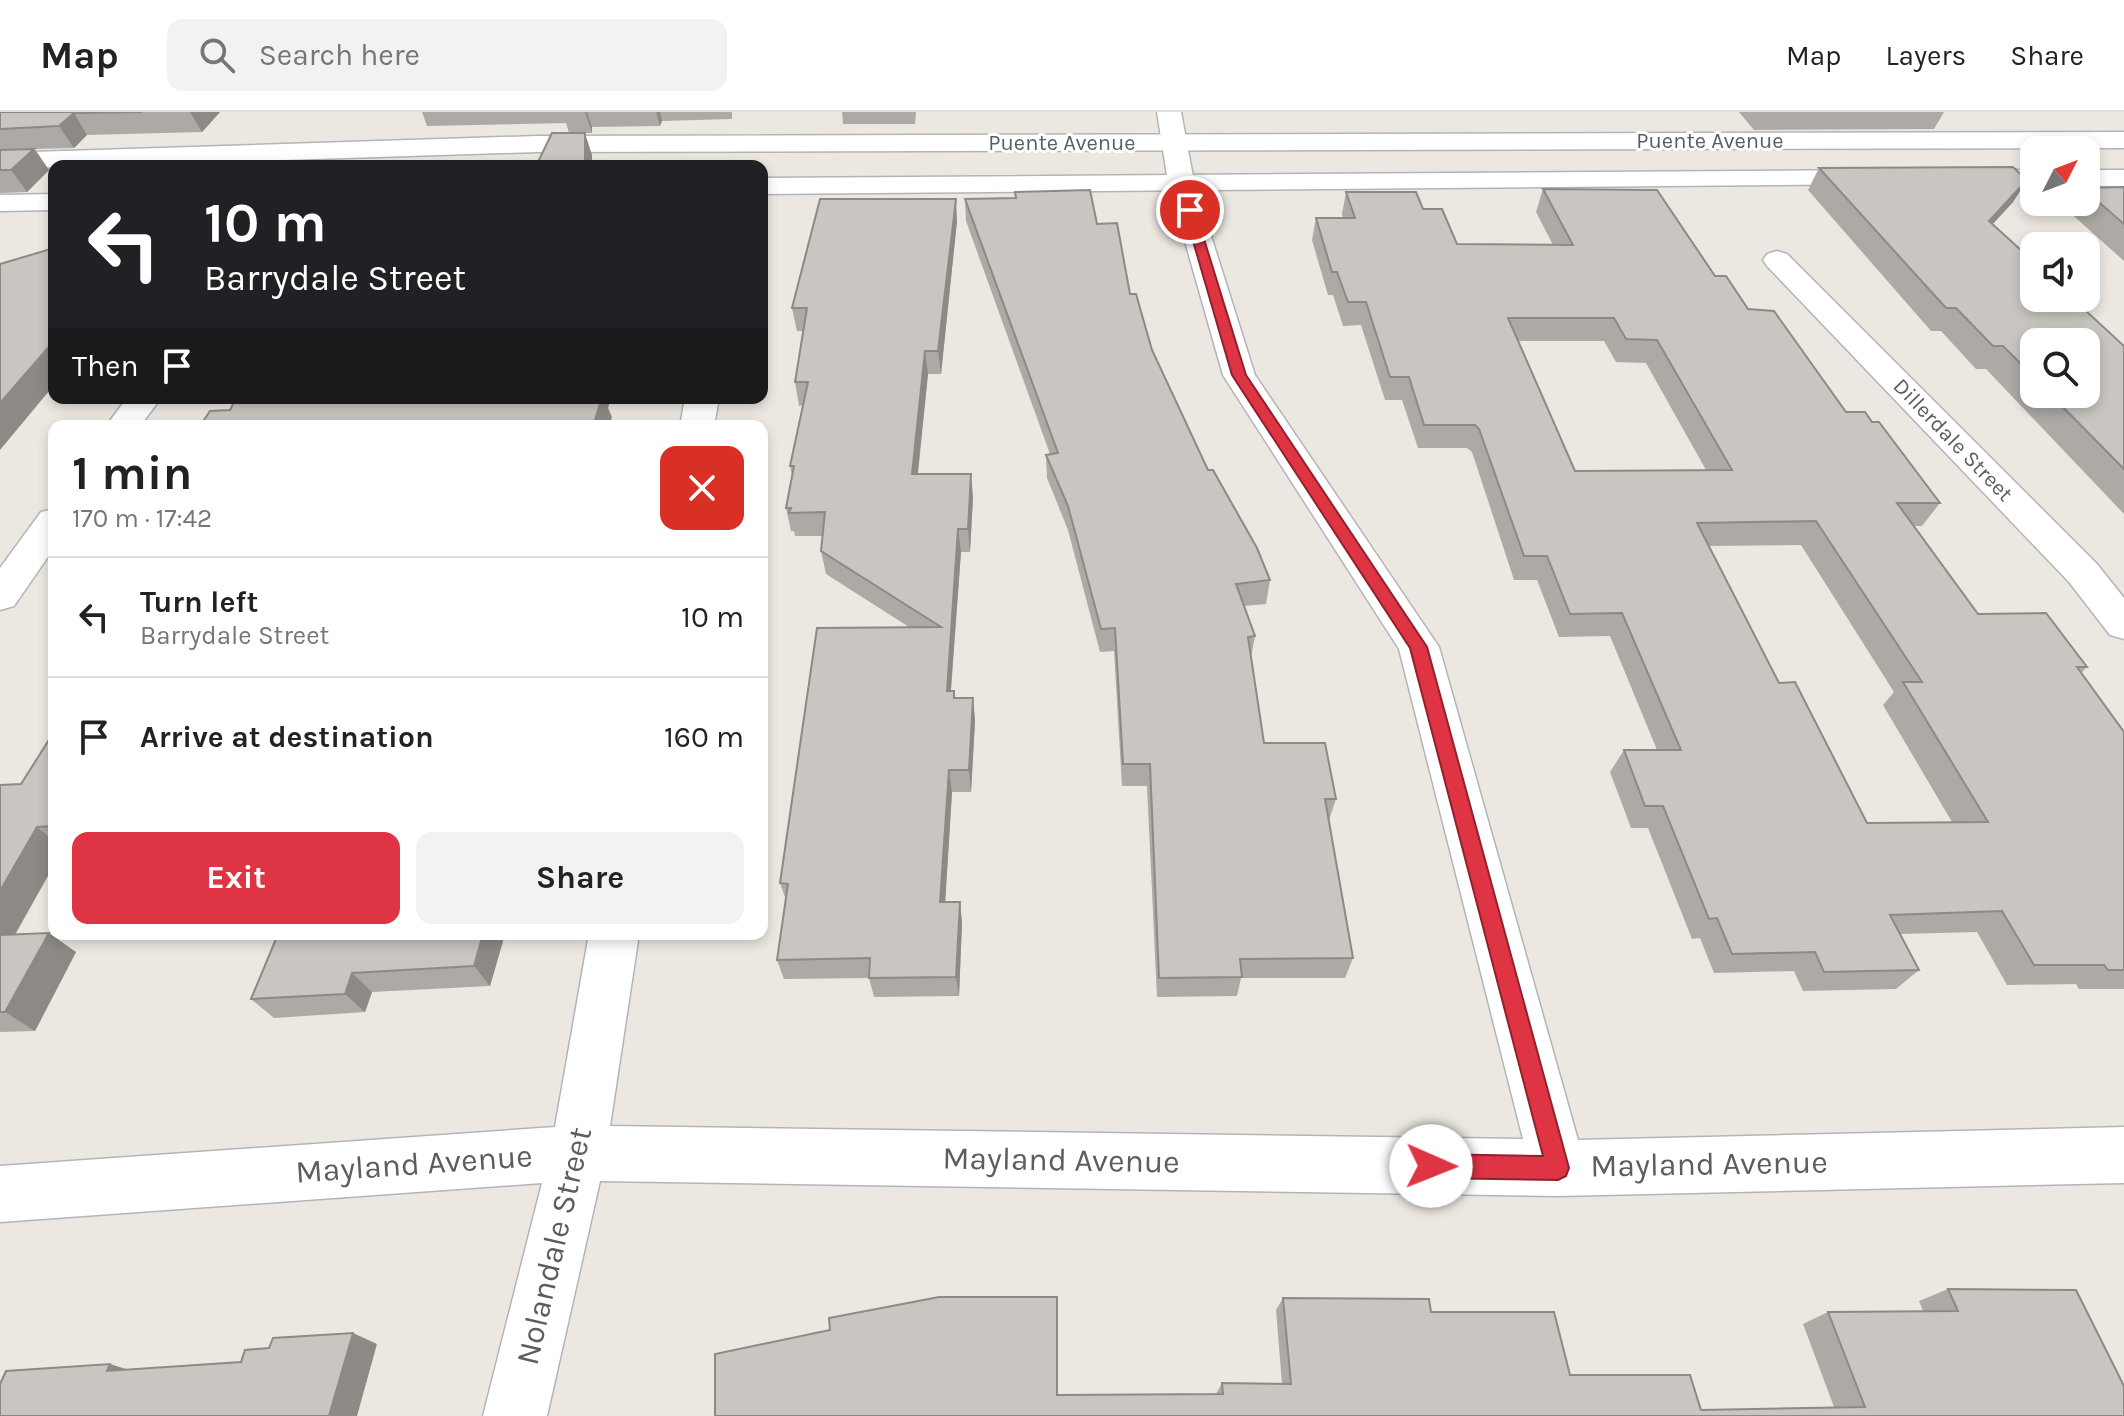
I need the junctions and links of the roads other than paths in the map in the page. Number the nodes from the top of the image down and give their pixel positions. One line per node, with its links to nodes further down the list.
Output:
1 (2124, 140): 2 (main road, Puente Avenue)
2 (1175, 146): 3 (main road, Puente Avenue); 4 (main road, Puente Avenue); 9 (main road, Puente Avenue); 19 (main road)
3 (0, 161)
4 (1891, 178)
5 (1938, 178): 6 (main road)
6 (2020, 178)
7 (2100, 178): 8 (main road)
8 (2124, 178)
9 (768, 185)
10 (48, 202): 11 (main road)
11 (0, 203)
12 (1777, 260): 15 (main road, Dillerdale Street)
13 (48, 529): 14 (main road)
14 (0, 596)
15 (2124, 625)
16 (613, 940): 17 (main road, Nolandale Street)
17 (578, 1153): 19 (main road, Mayland Avenue); 20 (main road, Mayland Avenue); 21 (main road, Nolandale Street)
18 (2124, 1155): 19 (main road, Mayland Avenue)
19 (1558, 1168)
20 (0, 1194)
21 (515, 1416)

